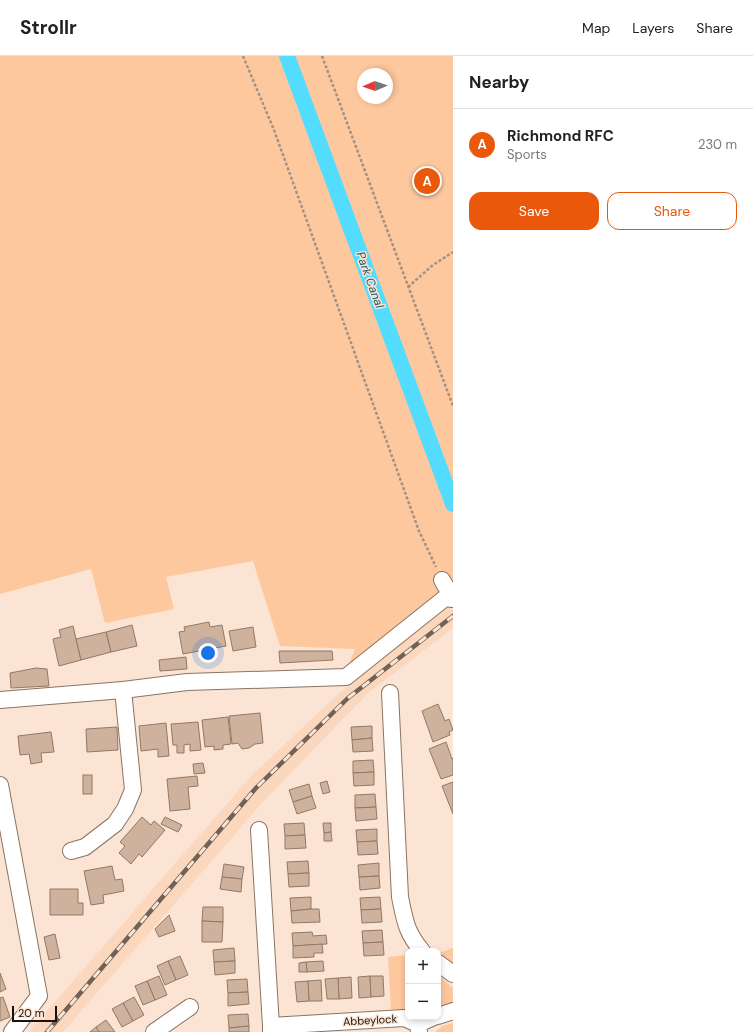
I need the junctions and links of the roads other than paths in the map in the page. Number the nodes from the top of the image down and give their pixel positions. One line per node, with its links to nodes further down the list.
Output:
1 (442, 580): 2 (street)
2 (453, 599): 3 (street)
3 (123, 690): 5 (street); 8 (street)
4 (390, 693): 9 (street)
5 (0, 700)
6 (0, 785): 18 (street)
7 (259, 830): 17 (street)
8 (71, 851)
9 (420, 948)
10 (441, 965): 11 (street)
11 (453, 974)
12 (190, 1007): 19 (street)
13 (453, 1011): 14 (street)
14 (441, 1015)
15 (430, 1020): 16 (street)
16 (419, 1028): 17 (street, Abbeylock)
17 (271, 1029)
18 (12, 1032)
19 (154, 1032)

